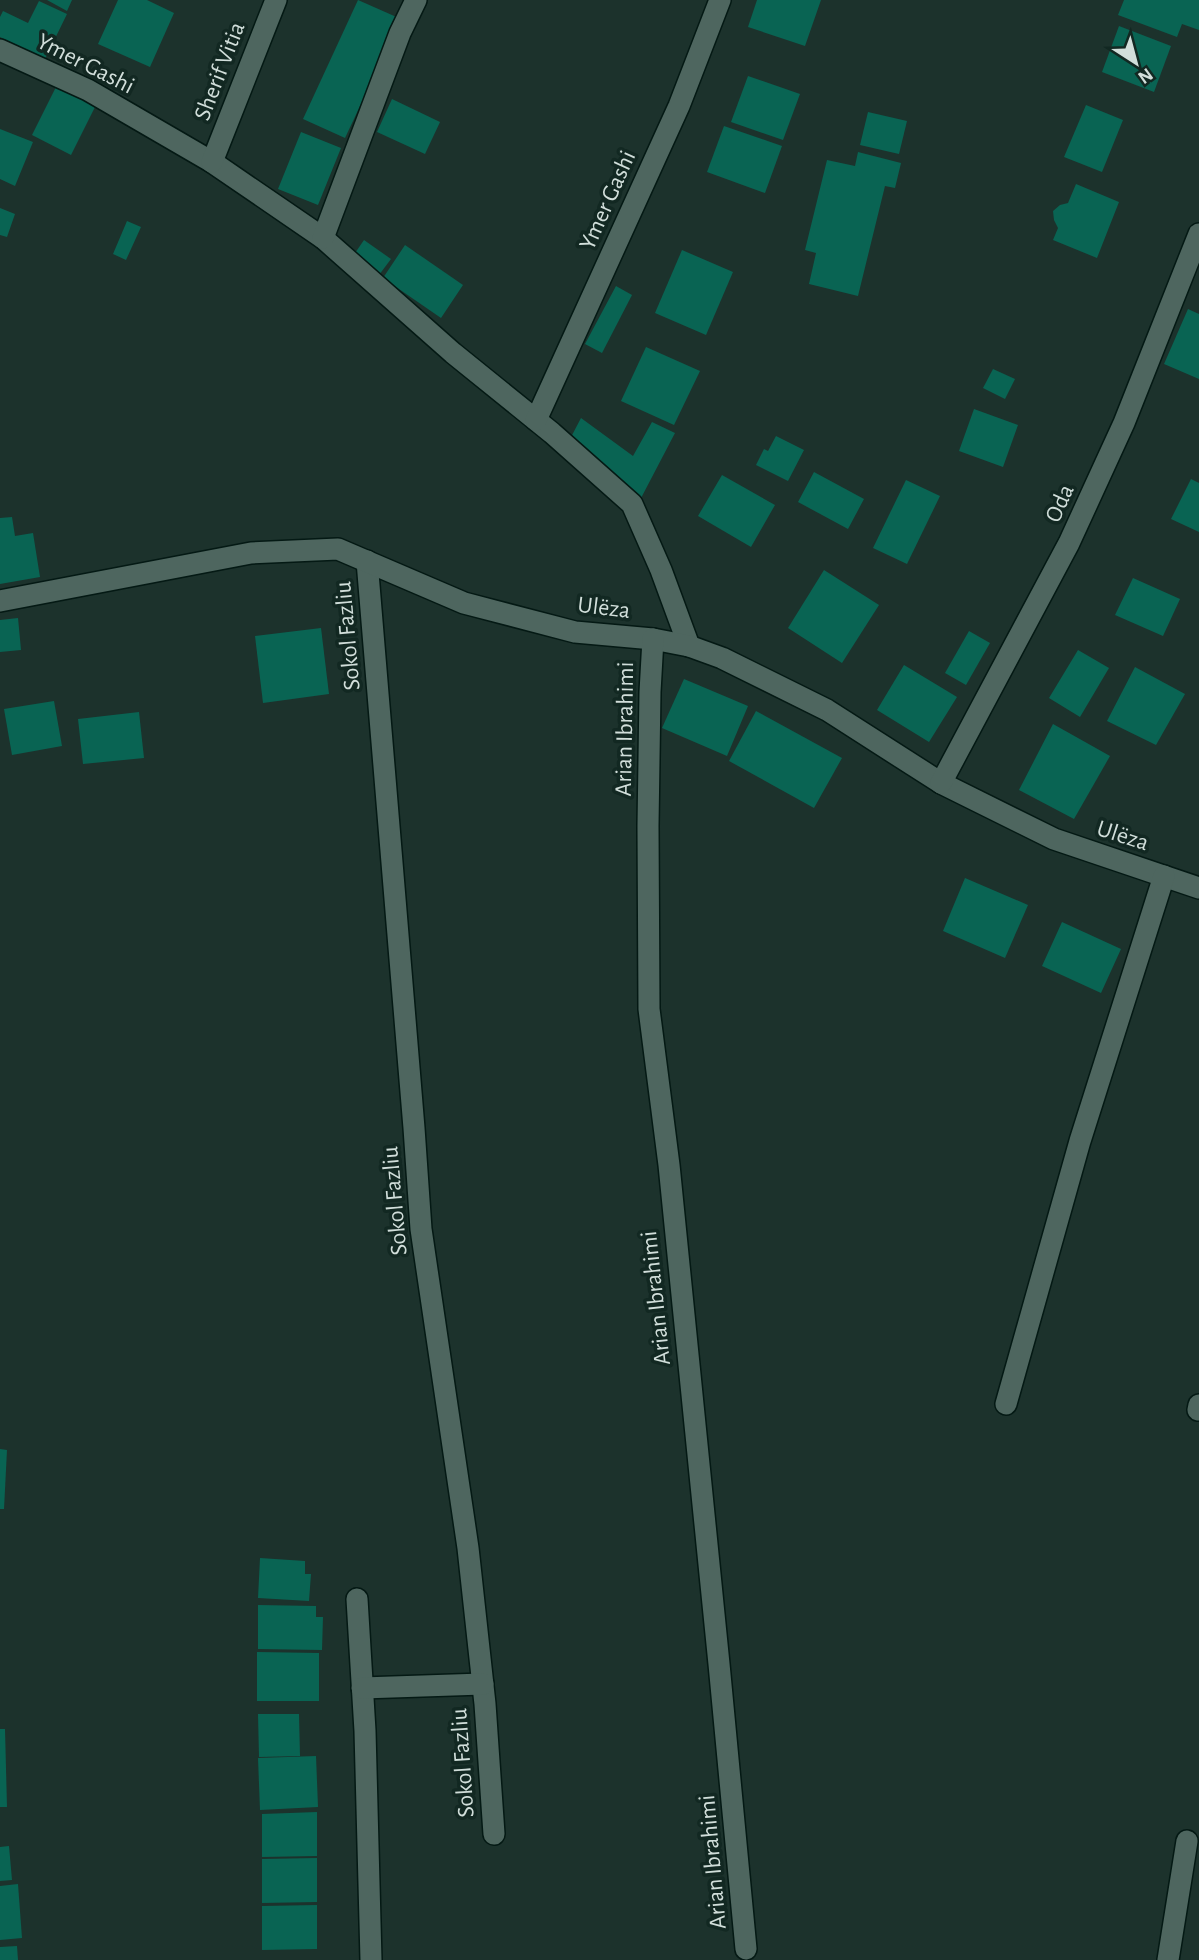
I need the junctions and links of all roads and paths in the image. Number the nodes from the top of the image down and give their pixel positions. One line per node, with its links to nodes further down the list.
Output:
1 (275, 0): 5 (street, Sherif Vitia)
2 (416, 0): 7 (street)
3 (720, 0): 8 (street, Ymer Gashi)
4 (0, 50): 5 (street, Ymer Gashi)
5 (212, 162): 7 (street, Ymer Gashi)
6 (1199, 234): 13 (street, Oda)
7 (323, 238): 8 (street, Ymer Gashi)
8 (536, 420): 12 (street, Ymer Gashi)
9 (367, 561): 10 (street, Ulëza); 11 (street, Ulëza); 18 (street, Sokol Fazliu)
10 (0, 601)
11 (653, 639): 12 (street, Ulëza); 22 (street, Arian Ibrahimi)
12 (689, 646): 13 (street, Ulëza)
13 (941, 783): 14 (street, Ulëza)
14 (1164, 876): 15 (street, Ulëza); 16 (street, Ulëza)
15 (1199, 888)
16 (1006, 1404)
17 (357, 1599): 19 (street)
18 (483, 1684): 19 (street); 20 (street, Sokol Fazliu)
19 (362, 1688): 23 (street)
20 (494, 1834)
21 (1188, 1841): 24 (street)
22 (746, 1949)
23 (371, 1960)
24 (1168, 1960)

